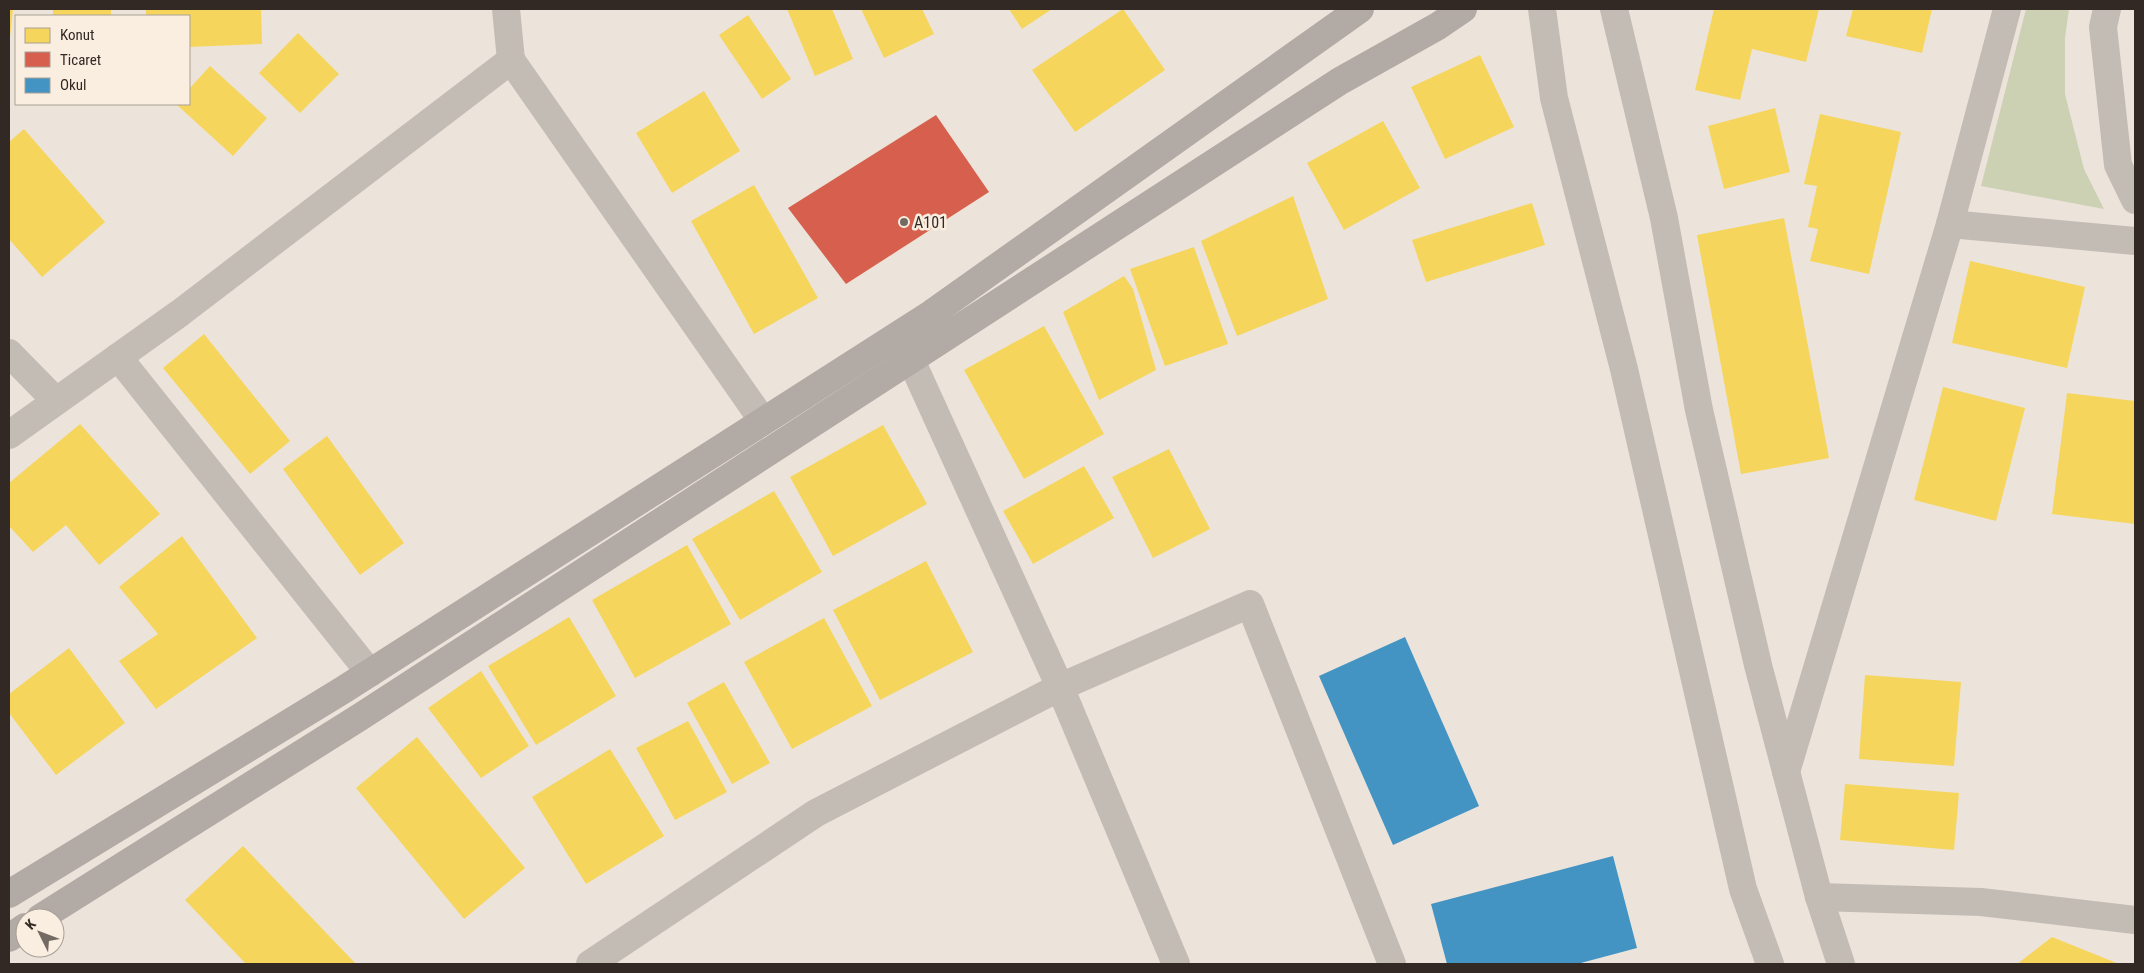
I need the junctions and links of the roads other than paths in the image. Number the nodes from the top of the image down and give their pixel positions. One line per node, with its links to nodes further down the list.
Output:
1 (506, 9): 8 (street)
2 (1360, 9): 16 (main road)
3 (1463, 9): 14 (main road)
4 (1542, 9): 28 (street)
5 (1614, 9): 20 (street)
6 (2006, 9): 10 (street)
7 (2107, 9): 9 (street)
8 (511, 60): 13 (street); 16 (street)
9 (2135, 200)
10 (1950, 224): 11 (street); 20 (street)
11 (2135, 241)
12 (9, 353): 15 (street)
13 (118, 357): 15 (street); 18 (street)
14 (911, 360): 19 (street); 23 (main road)
15 (56, 401): 17 (street)
16 (763, 421): 18 (main road)
17 (9, 435)
18 (370, 673): 21 (main road)
19 (1060, 687): 25 (street); 26 (street); 27 (street)
20 (1786, 772): 22 (street)
21 (9, 894)
22 (1819, 897): 24 (street); 29 (street)
23 (56, 908)
24 (2135, 920)
25 (603, 961)
26 (1175, 964)
27 (1392, 964)
28 (1770, 964)
29 (1842, 964)

